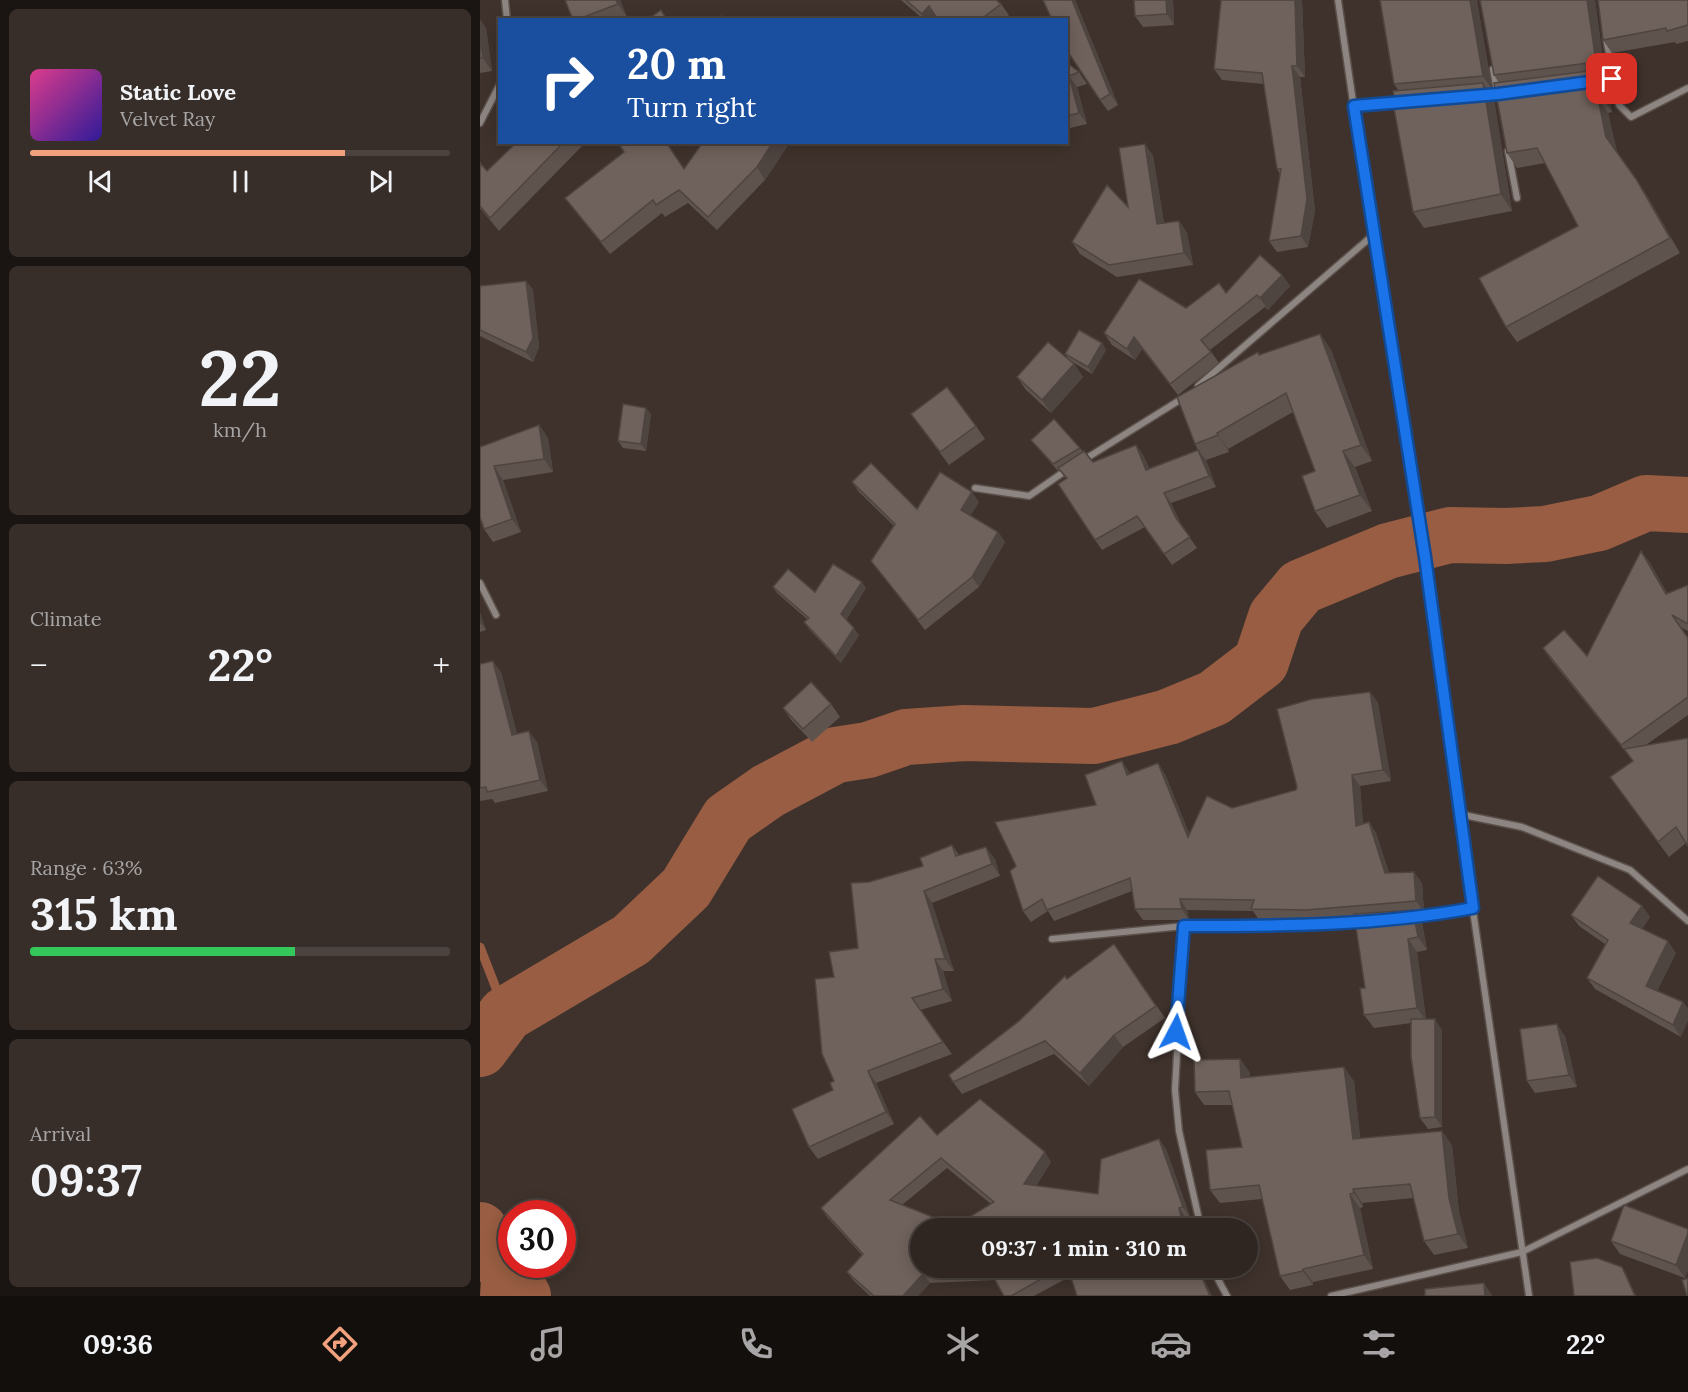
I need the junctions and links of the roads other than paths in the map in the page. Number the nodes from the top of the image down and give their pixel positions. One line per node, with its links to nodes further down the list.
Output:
1 (505, 0): 3 (street)
2 (1338, 0): 14 (street)
3 (507, 18)
4 (1605, 34): 6 (street)
5 (1492, 59): 11 (street)
6 (1612, 79): 7 (street); 9 (street)
7 (1590, 82)
8 (498, 88): 15 (street)
9 (1688, 88)
10 (1509, 93): 11 (street)
11 (1498, 94): 12 (street)
12 (1486, 95)
13 (1409, 102): 14 (street)
14 (1354, 106): 18 (street)
15 (480, 123)
16 (1506, 140): 17 (street)
17 (1517, 198)
18 (1372, 236): 19 (street); 22 (street)
19 (975, 488)
20 (480, 584): 21 (street)
21 (496, 615)
22 (1459, 814): 23 (street); 25 (street)
23 (1473, 908): 24 (street); 31 (street)
24 (1403, 919)
25 (1688, 921)
26 (1369, 922): 27 (street)
27 (1184, 926): 28 (street); 30 (street)
28 (1052, 939)
29 (1688, 1169): 31 (street)
30 (1199, 1218)
31 (1522, 1252): 34 (street); 35 (street)
32 (1217, 1278): 33 (street)
33 (1227, 1296)
34 (1332, 1296)
35 (1529, 1296)

